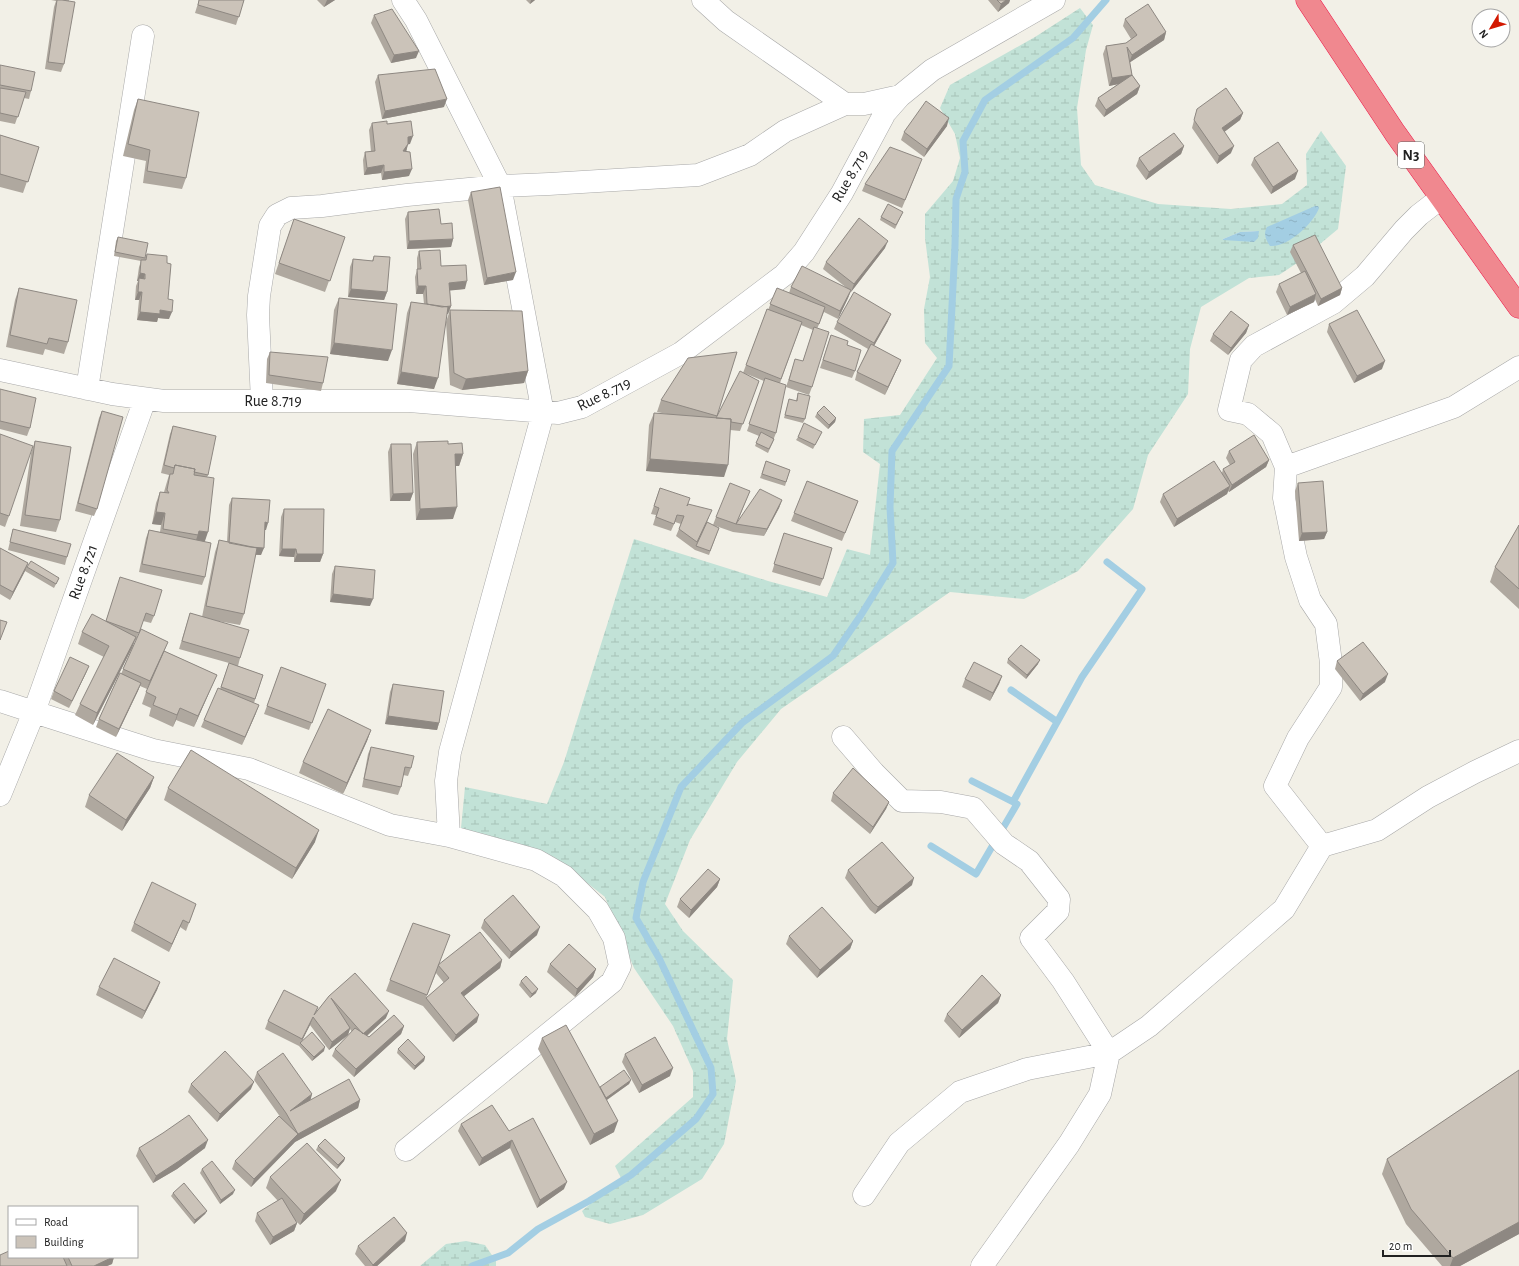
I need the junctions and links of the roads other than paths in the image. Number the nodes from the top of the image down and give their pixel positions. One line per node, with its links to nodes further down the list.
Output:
1 (403, 0): 8 (street)
2 (703, 0): 7 (street)
3 (1054, 0): 6 (street, Rue 8.719)
4 (1307, 0): 9 (highway, N3)
5 (143, 36): 13 (street)
6 (900, 96): 7 (street); 16 (street, Rue 8.719)
7 (845, 104): 8 (street)
8 (500, 186): 15 (street); 16 (street)
9 (1441, 198): 10 (highway, N3); 17 (street)
10 (1519, 307)
11 (1519, 367): 17 (street)
12 (0, 370): 13 (street, Rue 8.719)
13 (87, 389): 14 (street, Rue 8.719)
14 (145, 399): 15 (street, Rue 8.719); 19 (street, Rue 8.721)
15 (262, 401): 16 (street, Rue 8.719)
16 (543, 413): 23 (street)
17 (1286, 468): 24 (street)
18 (0, 701): 19 (street)
19 (34, 712): 22 (street, Rue 8.721); 23 (street)
20 (843, 737): 25 (street)
21 (1519, 751): 24 (street)
22 (0, 795)
23 (449, 836): 26 (street)
24 (1322, 846): 25 (street)
25 (1109, 1053): 27 (street); 28 (street)
26 (406, 1150)
27 (864, 1195)
28 (982, 1266)

